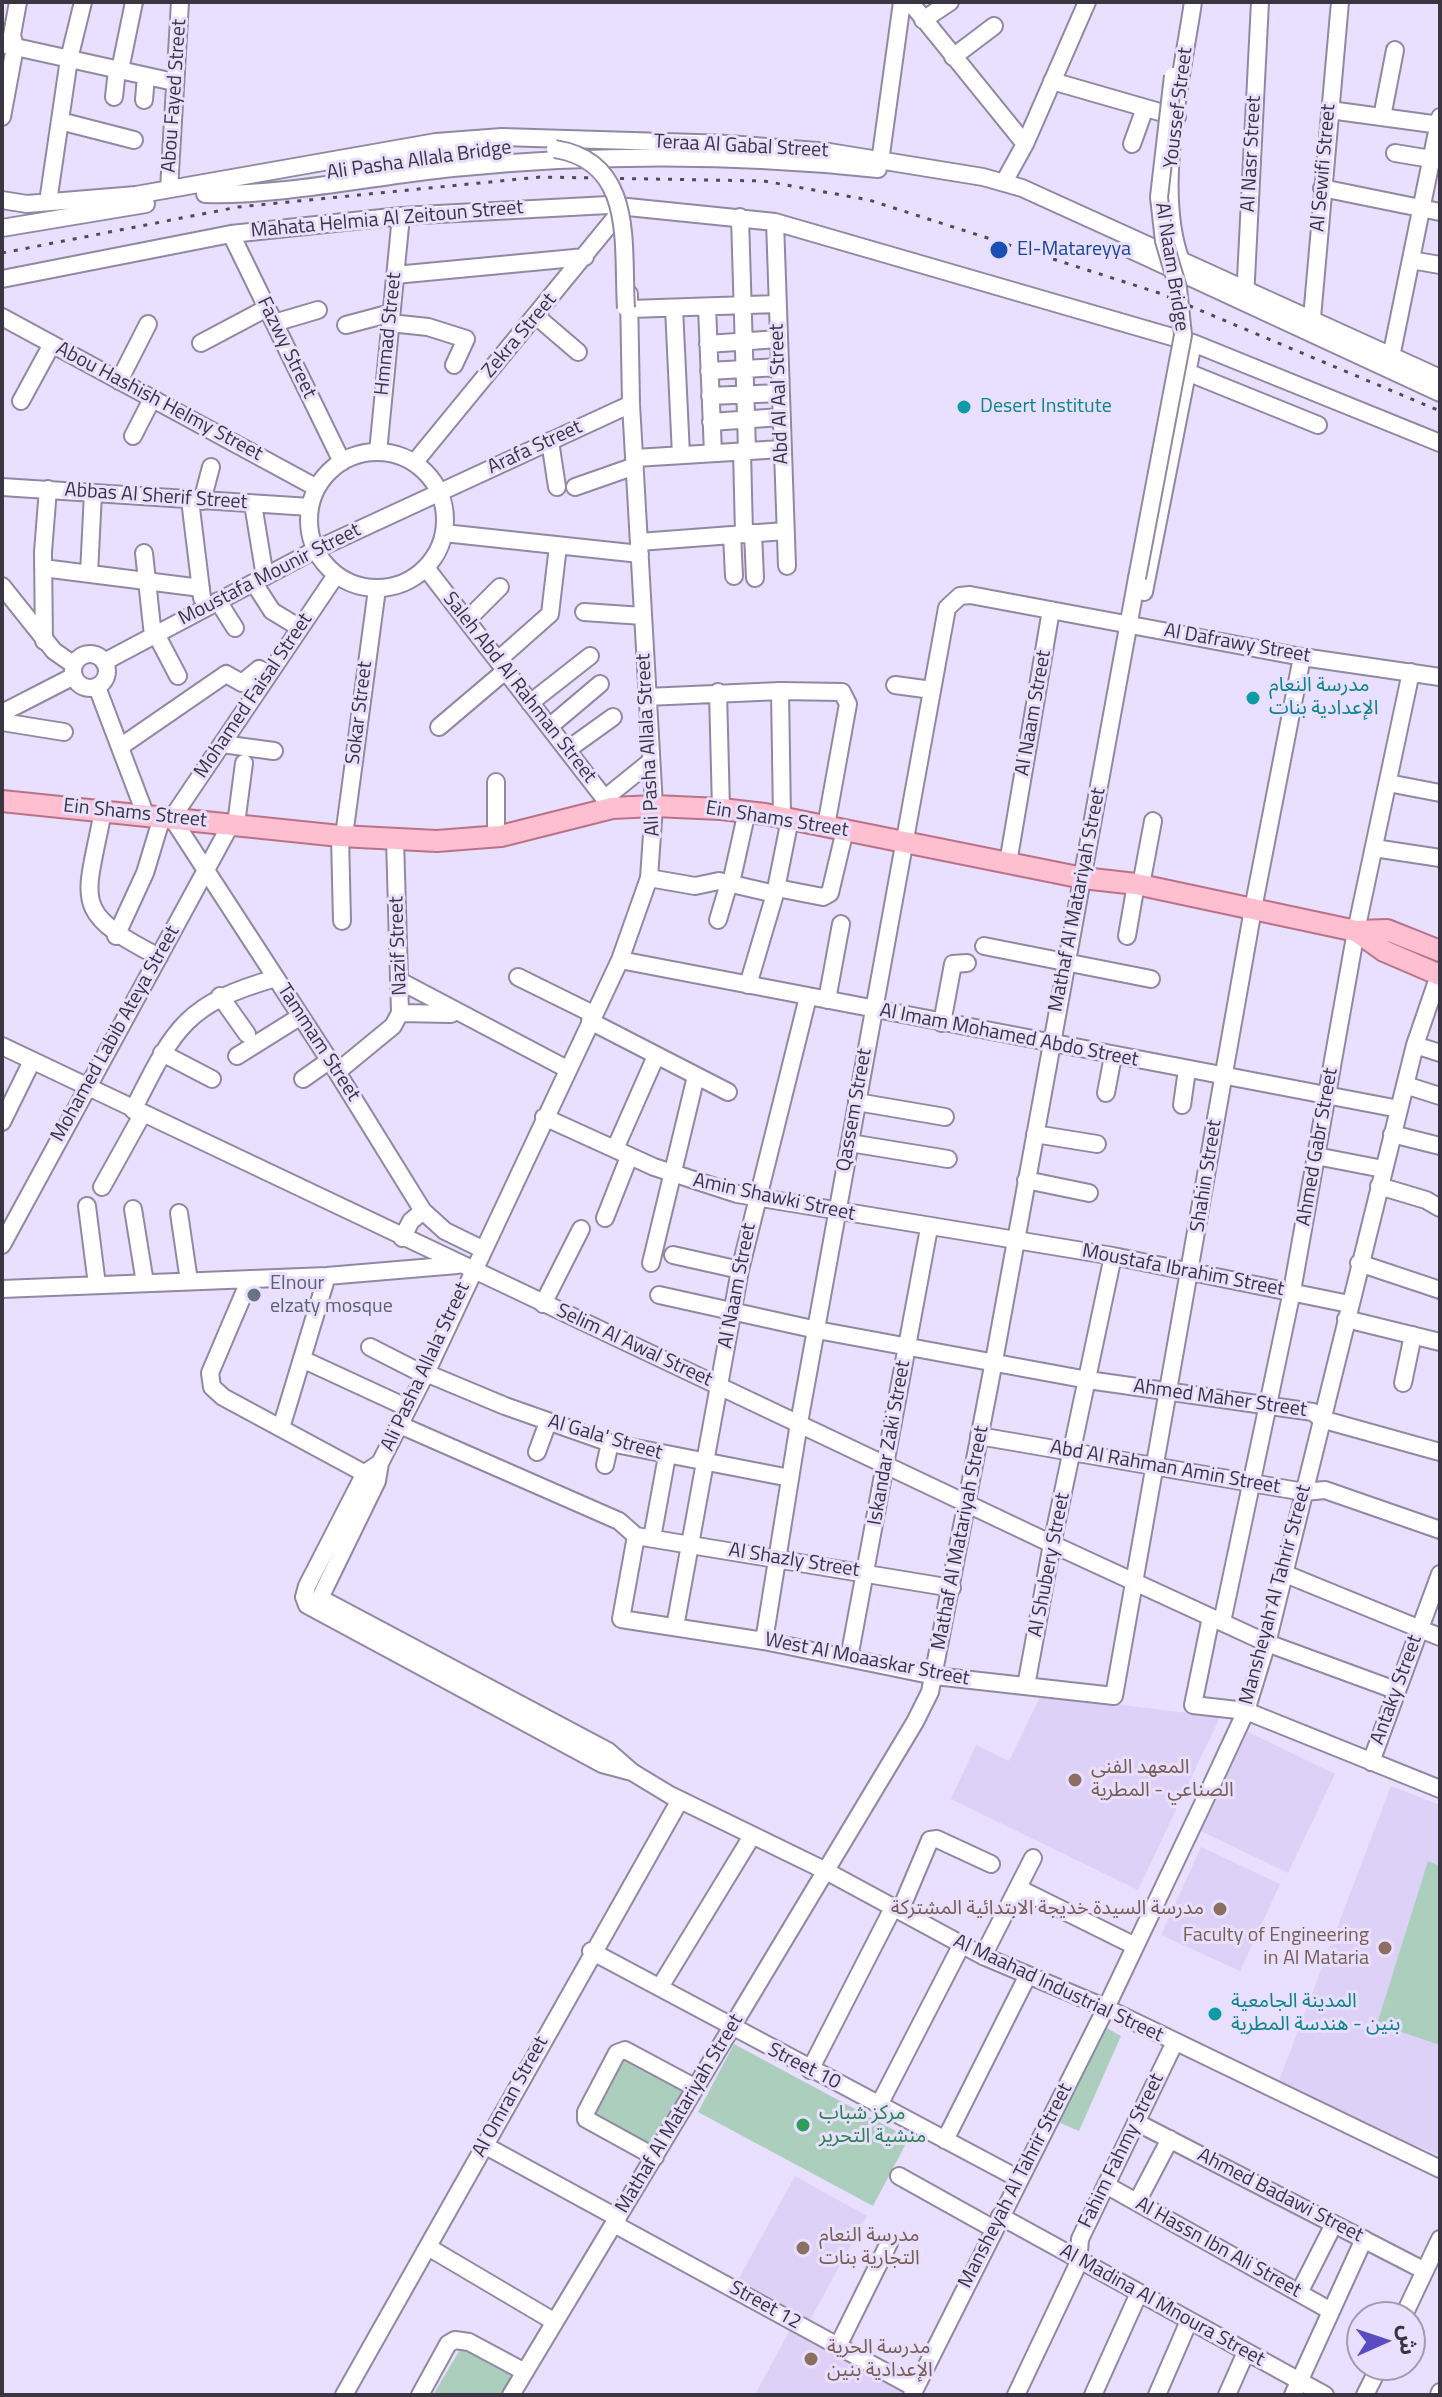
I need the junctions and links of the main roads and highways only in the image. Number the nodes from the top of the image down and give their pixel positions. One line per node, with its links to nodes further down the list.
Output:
1 (2, 801): 2 (main road, Ein Shams Street)
2 (1356, 931): 3 (main road, Ein Shams Street); 4 (main road, Ein Shams Street)
3 (1440, 951)
4 (1439, 975)

